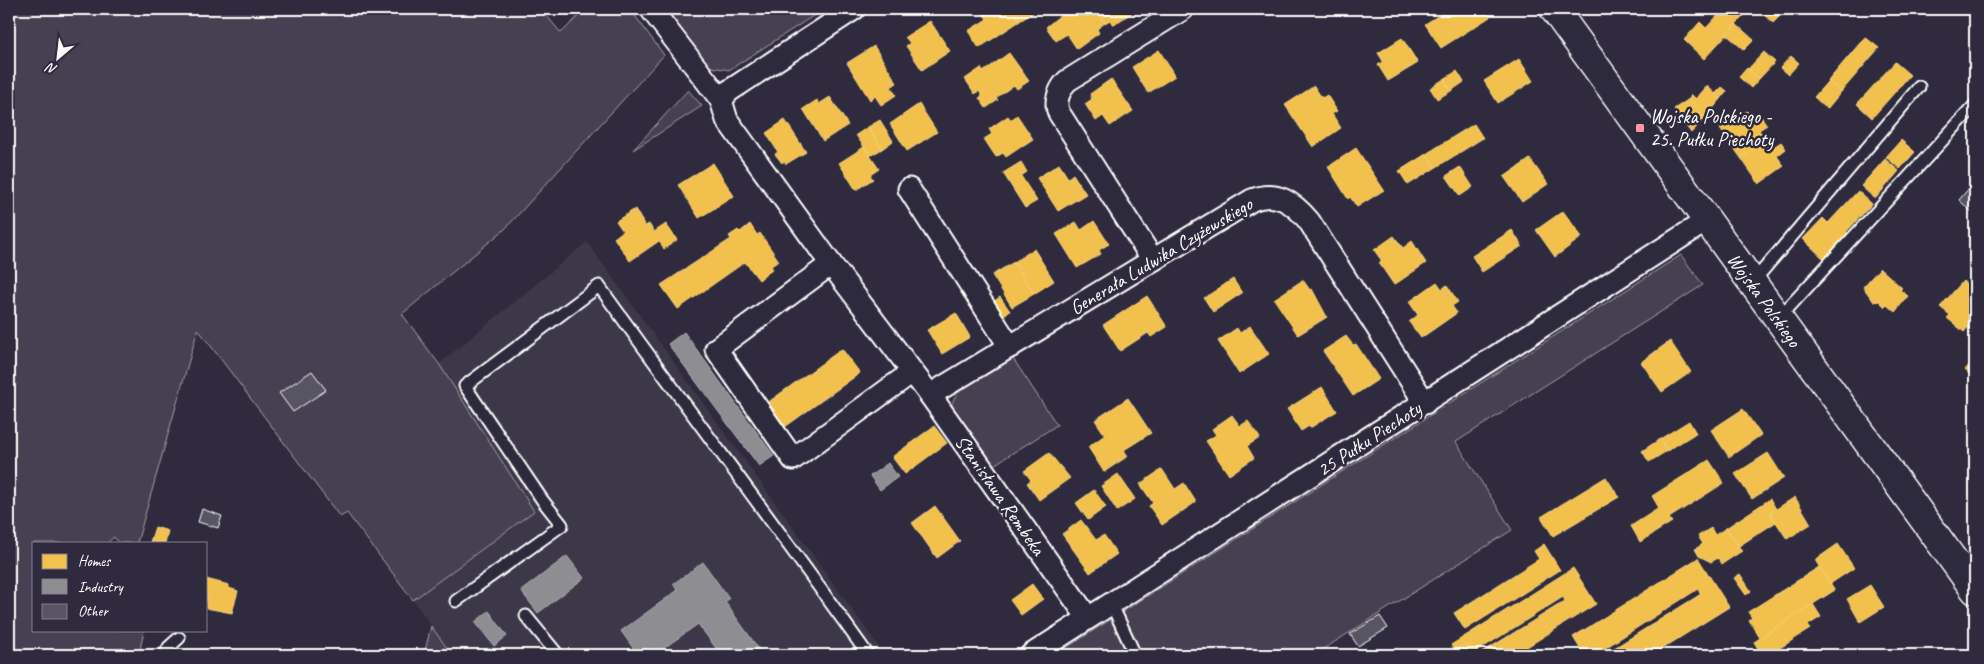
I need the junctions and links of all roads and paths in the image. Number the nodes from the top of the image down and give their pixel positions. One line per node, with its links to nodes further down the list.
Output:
1 (651, 9): 6 (street, Stanisława Rembeka)
2 (854, 9): 6 (street)
3 (1183, 9): 10 (street)
4 (1554, 9): 9 (main road, Wojska Polskiego)
5 (1919, 87): 12 (lane)
6 (721, 100): 11 (street, Stanisława Rembeka)
7 (1975, 105): 13 (lane)
8 (908, 189): 14 (street)
9 (1706, 221): 12 (main road, Wojska Polskiego); 17 (street, 25 Pułku Piechoty)
10 (1153, 260): 14 (street, Generała Ludwika Czyżewskiego); 17 (street, Generała Ludwika Czyżewskiego)
11 (831, 264): 15 (street, Stanisława Rembeka); 15 (street)
12 (1752, 283): 13 (main road, Wojska Polskiego)
13 (1778, 319): 18 (main road, Wojska Polskiego)
14 (1010, 347): 16 (street, Generała Ludwika Czyżewskiego)
15 (912, 372): 16 (street, Stanisława Rembeka)
16 (930, 395): 22 (street, Stanisława Rembeka)
17 (1425, 403): 20 (street, 25 Pułku Piechoty)
18 (1975, 590)
19 (456, 601): 26 (lane)
20 (1111, 603): 22 (street, 25 Pułku Piechoty); 28 (lane)
21 (526, 616): 25 (lane)
22 (1088, 618): 27 (street, 25 Pułku Piechoty)
23 (179, 638): 24 (lane)
24 (165, 655)
25 (558, 655)
26 (868, 655)
27 (1031, 655)
28 (1135, 655)

